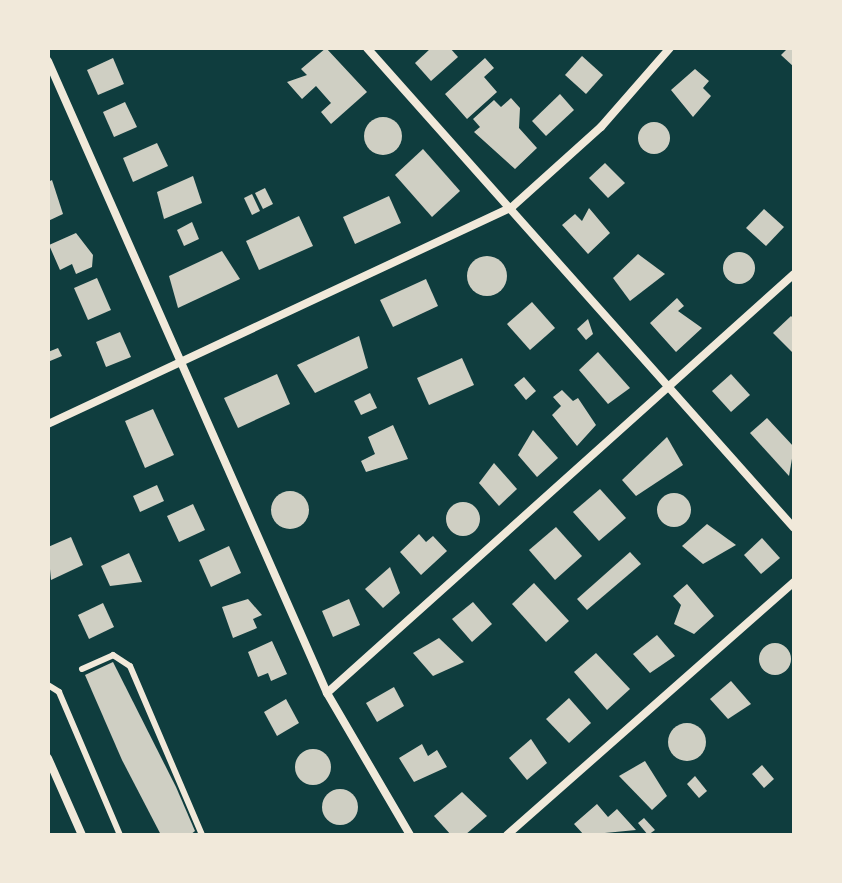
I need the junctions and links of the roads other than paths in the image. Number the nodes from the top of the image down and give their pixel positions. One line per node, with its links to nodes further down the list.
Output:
1 (367, 48): 4 (street)
2 (670, 48): 4 (street)
3 (48, 61): 6 (street)
4 (512, 207): 6 (street); 7 (street)
5 (794, 274): 7 (street)
6 (180, 362): 8 (street); 13 (street)
7 (673, 390): 9 (street); 13 (street)
8 (48, 424)
9 (794, 528)
10 (794, 582): 19 (street)
11 (82, 669): 17 (lane)
12 (48, 685): 16 (lane)
13 (327, 693): 18 (street)
14 (48, 758): 15 (street)
15 (82, 835)
16 (120, 835)
17 (202, 835)
18 (410, 835)
19 (507, 835)

